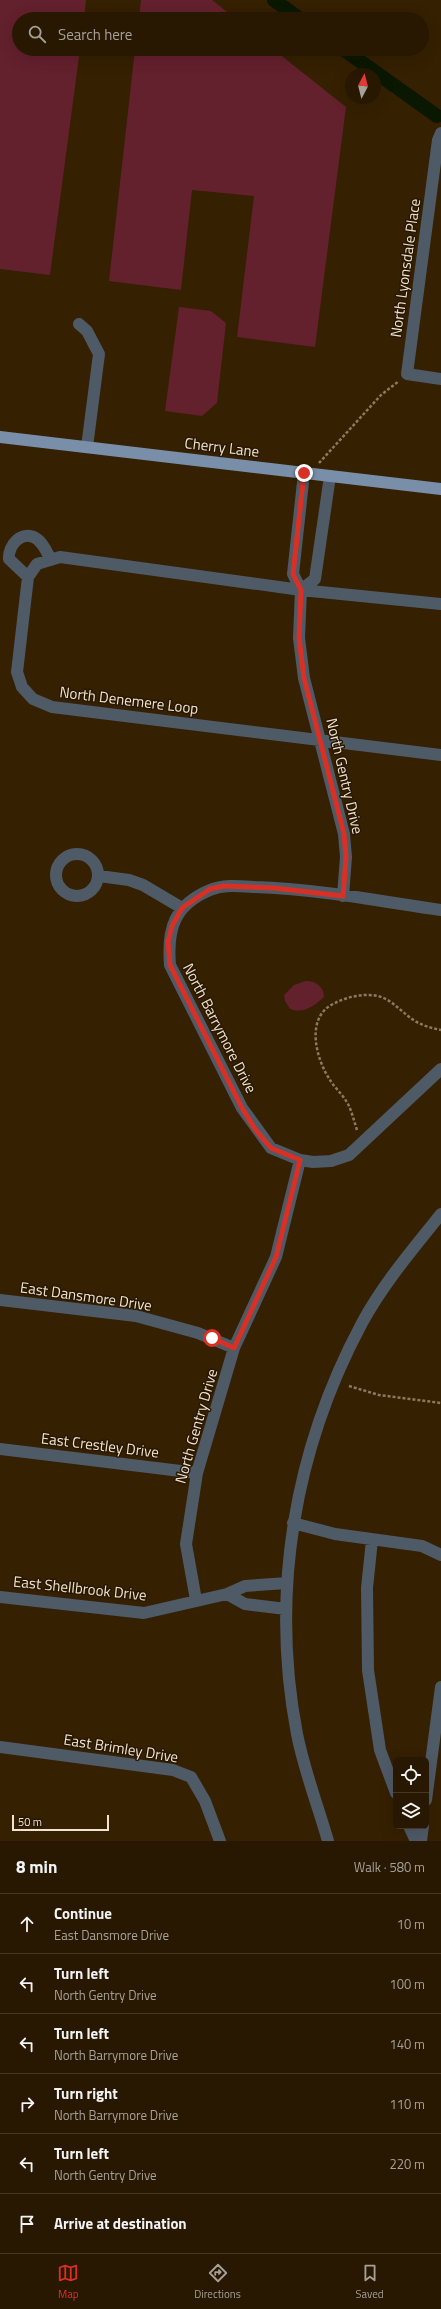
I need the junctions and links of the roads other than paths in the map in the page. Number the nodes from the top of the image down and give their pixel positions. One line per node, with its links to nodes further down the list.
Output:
1 (441, 133): 3 (street, North Lyonsdale Place)
2 (79, 324): 5 (street)
3 (441, 379)
4 (0, 437): 5 (main road, Cherry Lane)
5 (87, 447): 6 (main road, Cherry Lane)
6 (304, 473): 7 (main road, Cherry Lane); 11 (street, North Gentry Drive)
7 (324, 475): 8 (main road, Cherry Lane); 11 (street)
8 (441, 489)
9 (51, 560): 10 (street); 10 (street); 11 (street)
10 (28, 577): 13 (street, North Denemere Loop)
11 (301, 590): 12 (street); 13 (street, North Gentry Drive)
12 (441, 604)
13 (321, 740): 14 (street, North Denemere Loop); 16 (street, North Gentry Drive)
14 (441, 755)
15 (99, 876): 17 (street)
16 (343, 896): 17 (street, North Barrymore Drive); 18 (street)
17 (182, 908): 20 (street, North Barrymore Drive)
18 (441, 910)
19 (441, 1069): 20 (street)
20 (300, 1160): 23 (street, North Gentry Drive)
21 (441, 1214): 26 (street)
22 (0, 1300): 23 (street, East Dansmore Drive)
23 (234, 1348): 25 (street, North Gentry Drive)
24 (0, 1449): 25 (street, East Crestley Drive)
25 (197, 1473): 32 (street, North Gentry Drive)
26 (293, 1523): 27 (street); 29 (street)
27 (372, 1540): 28 (street); 36 (street)
28 (441, 1555)
29 (287, 1583): 30 (street, East Shellbrook Drive); 33 (street)
30 (227, 1594): 32 (street, East Shellbrook Drive); 33 (street)
31 (0, 1597): 32 (street, East Shellbrook Drive)
32 (196, 1600)
33 (286, 1609): 41 (street)
34 (441, 1687): 37 (street)
35 (0, 1747): 40 (street, East Brimley Drive)
36 (393, 1785)
37 (427, 1793)
38 (410, 1829): 42 (street)
39 (422, 1829): 43 (street)
40 (220, 1841)
41 (328, 1841)
42 (416, 1841)
43 (420, 1841)

